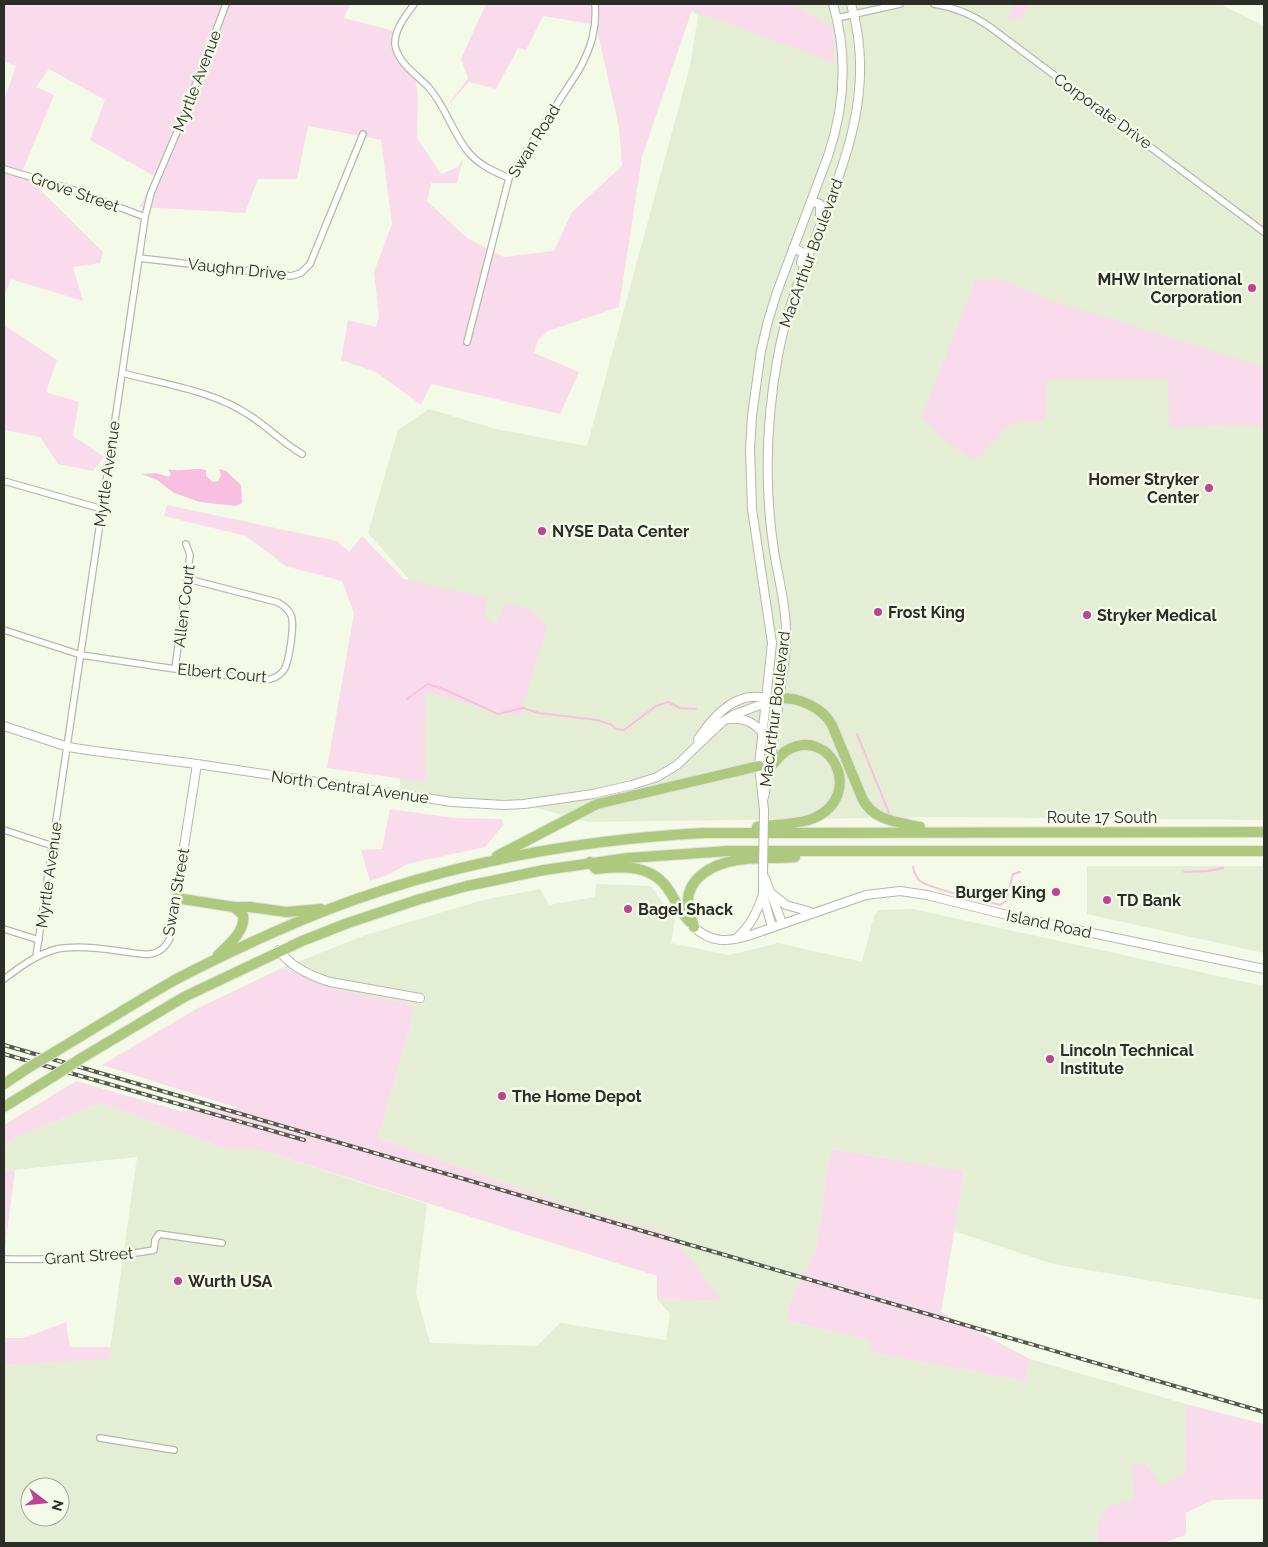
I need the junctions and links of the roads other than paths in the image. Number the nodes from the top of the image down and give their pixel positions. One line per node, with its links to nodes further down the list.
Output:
1 (226, 4): 14 (street, Myrtle Avenue)
2 (414, 4): 12 (street)
3 (594, 4): 12 (street, Swan Road)
4 (833, 4): 9 (main road, MacArthur Boulevard)
5 (851, 4): 8 (main road, MacArthur Boulevard)
6 (900, 4): 8 (street)
7 (934, 4): 15 (street, Corporate Drive)
8 (854, 14): 9 (street); 17 (main road, MacArthur Boulevard)
9 (837, 18): 13 (main road, MacArthur Boulevard)
10 (363, 134): 18 (street, Vaughn Drive)
11 (4, 169): 14 (street, Grove Street)
12 (508, 178): 20 (street, Swan Road)
13 (811, 201): 16 (main road, MacArthur Boulevard); 17 (main road)
14 (145, 217): 18 (street, Myrtle Avenue)
15 (1264, 232)
16 (793, 248): 19 (main road); 31 (main road, MacArthur Boulevard)
17 (812, 248): 19 (main road, MacArthur Boulevard)
18 (139, 258): 21 (street, Myrtle Avenue)
19 (793, 298): 30 (main road, MacArthur Boulevard)
20 (467, 342)
21 (122, 373): 22 (street); 24 (street, Myrtle Avenue)
22 (302, 454)
23 (4, 481): 24 (street)
24 (102, 510): 28 (street, Myrtle Avenue)
25 (186, 544): 26 (street, Allen Court)
26 (188, 579): 29 (street, Allen Court); 29 (street, Elbert Court)
27 (4, 630): 28 (street, Elbert Court)
28 (80, 655): 29 (street, Elbert Court); 35 (street, Myrtle Avenue)
29 (175, 669)
30 (779, 698): 31 (main road, North Central Avenue); 39 (main road, MacArthur Boulevard); 42 (highway)
31 (765, 700): 32 (main road, North Central Avenue); 34 (main road, MacArthur Boulevard); 36 (main road, North Central Avenue)
32 (727, 719): 34 (main road); 36 (main road, North Central Avenue)
33 (4, 726): 35 (main road, North Central Avenue)
34 (762, 732): 38 (main road, MacArthur Boulevard)
35 (68, 747): 37 (main road, North Central Avenue); 45 (street, Myrtle Avenue)
36 (689, 752): 37 (main road, North Central Avenue)
37 (196, 764): 51 (main road, Swan Street)
38 (759, 766): 40 (main road, MacArthur Boulevard); 49 (highway)
39 (770, 768): 40 (main road, MacArthur Boulevard); 43 (highway)
40 (764, 801): 50 (main road, MacArthur Boulevard, bridge)
41 (4, 830): 45 (street)
42 (940, 831): 43 (highway); 44 (highway, Route 17 South)
43 (730, 832): 49 (highway)
44 (1264, 832)
45 (53, 846): 59 (street, Myrtle Avenue)
46 (839, 851): 47 (highway); 48 (highway); 56 (highway)
47 (1264, 851)
48 (590, 862): 56 (highway); 61 (highway)
49 (482, 863): 52 (highway)
50 (767, 894): 54 (main road); 55 (main road, MacArthur Boulevard); 57 (main road, MacArthur Boulevard); 60 (main road)
51 (176, 898): 53 (highway); 62 (street, Swan Street)
52 (337, 906): 53 (highway); 63 (highway)
53 (234, 907): 63 (highway)
54 (813, 913): 55 (main road, Island Road); 64 (main road, Island Road)
55 (782, 923): 57 (main road, Island Road)
56 (694, 926): 60 (main road, Island Road)
57 (772, 928): 60 (main road, Island Road)
58 (4, 929): 59 (street)
59 (39, 940): 62 (street, Myrtle Avenue)
60 (736, 940)
61 (279, 950): 66 (main road); 68 (highway, bridge)
62 (36, 957): 65 (street)
63 (207, 964): 67 (highway, bridge)
64 (1264, 969)
65 (4, 979)
66 (420, 998)
67 (4, 1084)
68 (4, 1107)
69 (222, 1243): 70 (street, Grant Street)
70 (4, 1259)
71 (100, 1438): 72 (street)
72 (174, 1450)

